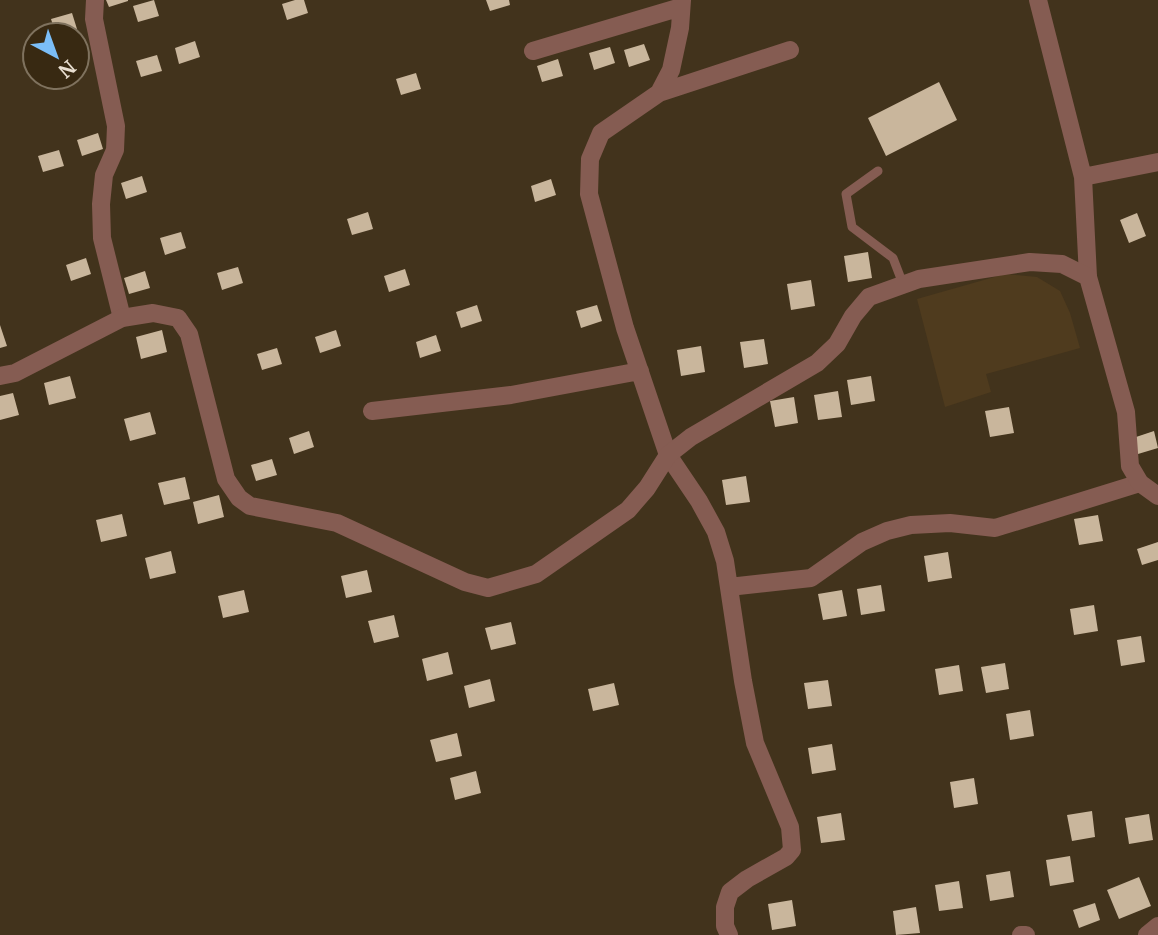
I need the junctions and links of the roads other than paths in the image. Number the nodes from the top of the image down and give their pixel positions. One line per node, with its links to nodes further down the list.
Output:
1 (95, 0): 12 (street)
2 (1038, 0): 9 (street)
3 (681, 4): 5 (street); 6 (street)
4 (790, 50): 6 (street)
5 (533, 51)
6 (659, 93): 13 (street)
7 (1158, 162): 9 (street)
8 (878, 171): 11 (lane)
9 (1083, 177): 10 (street)
10 (1088, 277): 11 (street); 17 (street)
11 (903, 284): 16 (street)
12 (122, 318): 14 (street); 16 (street)
13 (640, 371): 15 (street); 16 (street)
14 (0, 376)
15 (372, 411)
16 (668, 455): 19 (street)
17 (1140, 484): 18 (street); 19 (street)
18 (1158, 496)
19 (729, 587): 21 (street)
20 (1158, 926): 22 (street)
21 (729, 935)
22 (1147, 935)

